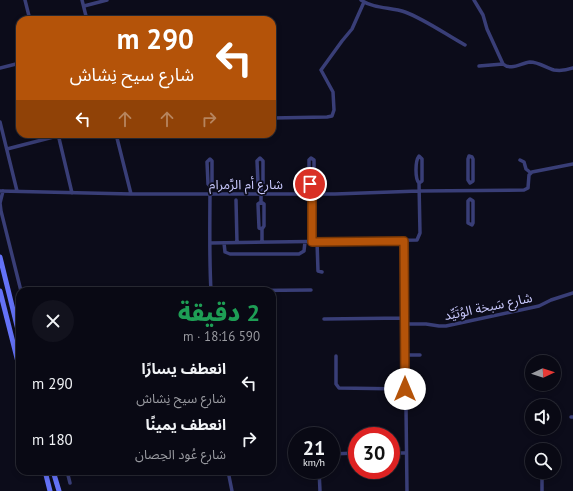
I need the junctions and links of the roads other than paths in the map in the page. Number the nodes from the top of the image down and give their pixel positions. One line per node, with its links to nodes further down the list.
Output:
1 (25, 0): 7 (street)
2 (82, 0): 6 (street)
3 (107, 0): 6 (street)
4 (474, 0): 11 (street)
5 (363, 1): 9 (street); 15 (street)
6 (84, 6): 8 (street)
7 (29, 16)
8 (86, 16)
9 (465, 45)
10 (16, 64): 13 (street)
11 (503, 64): 12 (street); 14 (street)
12 (478, 66)
13 (0, 68)
14 (573, 68)
15 (276, 118)
16 (0, 122): 20 (street)
17 (47, 138): 20 (street)
18 (59, 138): 33 (street)
19 (117, 138): 35 (street)
20 (7, 149): 30 (street)
21 (520, 160): 23 (street)
22 (573, 164): 23 (street)
23 (530, 173): 32 (street, شارع أم الرَّمرام)
24 (419, 183): 24 (street); 31 (street)
25 (470, 183): 25 (street); 32 (street)
26 (261, 185): 26 (street); 37 (street)
27 (312, 185): 27 (street); 34 (street)
28 (210, 186): 28 (street); 36 (street)
29 (1, 191): 30 (street, شارع أم الرَّمرام); 52 (street)
30 (17, 191): 33 (street, شارع أم الرَّمرام)
31 (419, 191): 32 (street, شارع أم الرَّمرام); 34 (street, شارع أم الرَّمرام); 41 (street)
32 (470, 191): 38 (street)
33 (72, 193): 35 (street, شارع أم الرَّمرام)
34 (312, 193): 37 (street, شارع أم الرَّمرام); 44 (street)
35 (131, 194): 36 (street, شارع أم الرَّمرام)
36 (210, 194): 37 (street, شارع أم الرَّمرام); 45 (street)
37 (261, 194): 42 (street)
38 (471, 199): 38 (street)
39 (236, 200): 47 (street)
40 (317, 241): 41 (street); 44 (street); 48 (street)
41 (404, 241): 58 (street)
42 (262, 242): 43 (street); 47 (street)
43 (305, 242): 44 (street); 46 (street)
44 (312, 242)
45 (210, 243): 46 (street); 53 (street)
46 (224, 243): 47 (street)
47 (237, 243)
48 (317, 255): 49 (street); 51 (street)
49 (322, 255)
50 (0, 256): 60 (main road)
51 (322, 272)
52 (20, 287)
53 (212, 287)
54 (276, 290): 55 (street)
55 (311, 290)
56 (0, 291): 62 (main road)
57 (573, 293): 61 (street, شارع سَبخة الوُتَيِّد)
58 (405, 318): 59 (street); 61 (street)
59 (324, 319)
60 (16, 322)
61 (405, 324): 63 (street)
62 (16, 354)
63 (405, 355): 64 (street); 66 (street)
64 (420, 355)
65 (336, 356): 66 (street)
66 (405, 389): 68 (street)
67 (400, 453): 68 (street)
68 (406, 453): 80 (street)
69 (47, 475): 76 (main road)
70 (54, 475): 77 (main road)
71 (68, 475): 75 (street)
72 (229, 475): 78 (street)
73 (319, 479): 79 (street)
74 (542, 479): 81 (street)
75 (70, 483)
76 (50, 491)
77 (59, 491)
78 (232, 491)
79 (320, 491)
80 (407, 491)
81 (542, 491)

